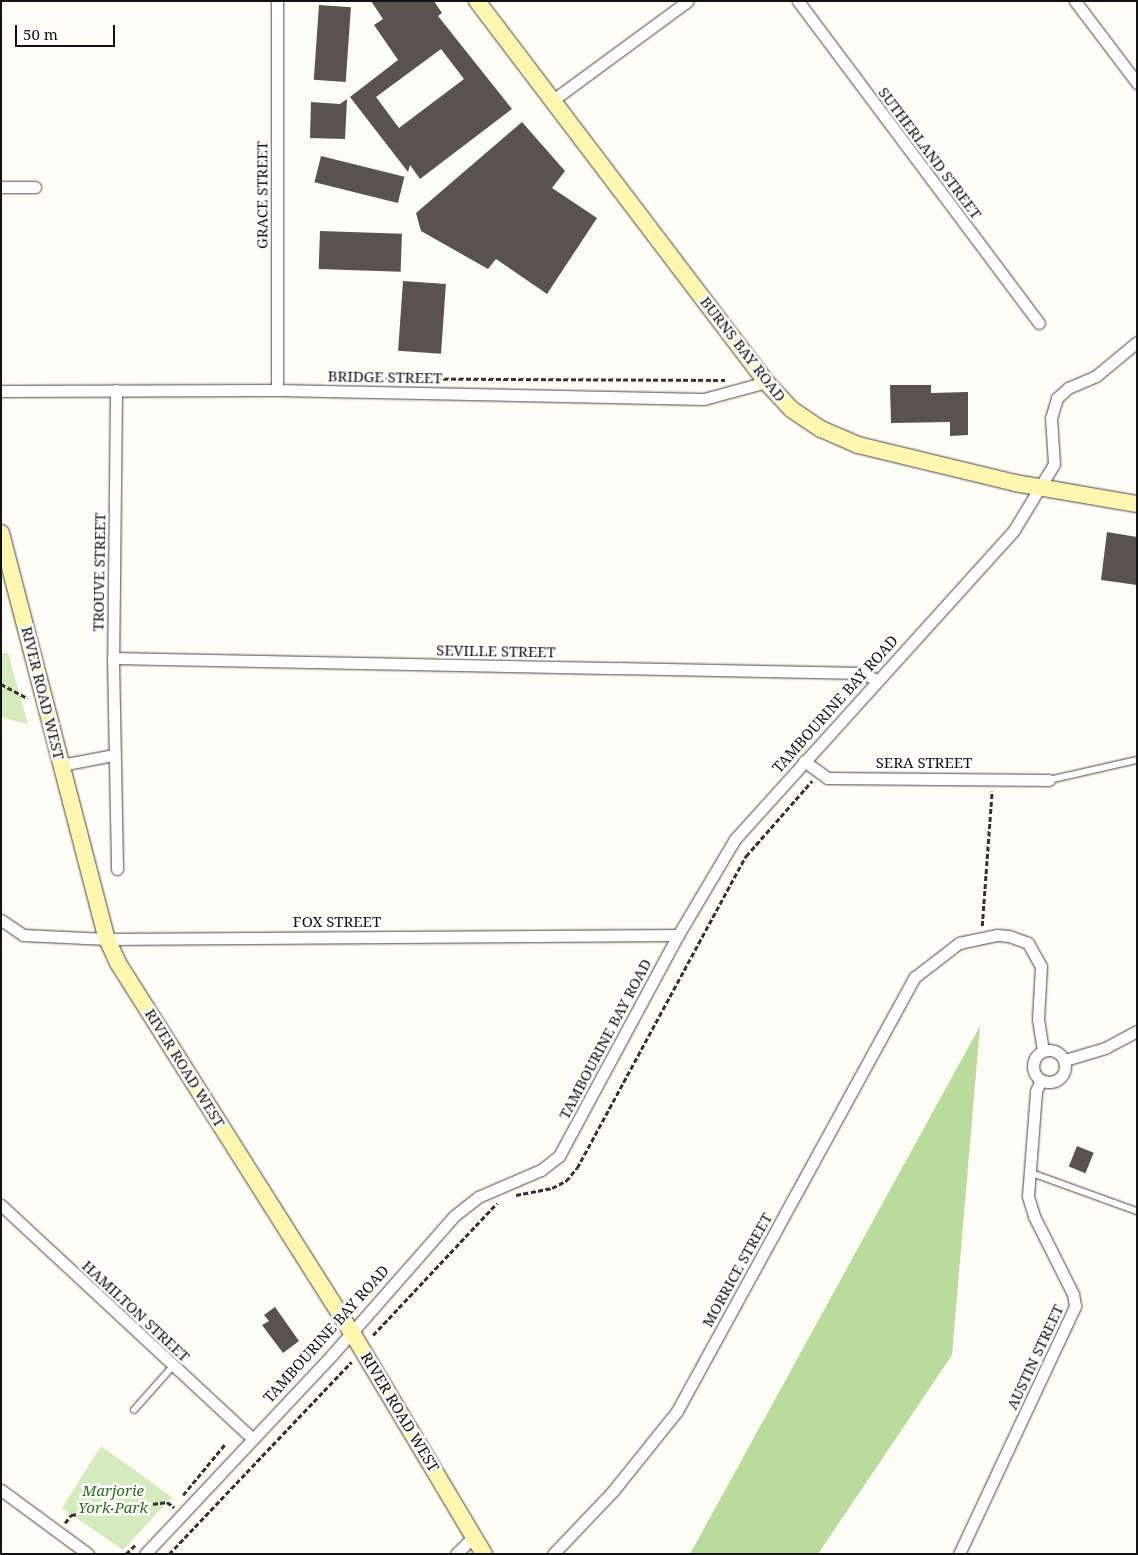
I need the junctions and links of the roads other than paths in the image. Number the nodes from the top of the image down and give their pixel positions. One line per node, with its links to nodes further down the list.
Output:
1 (277, 1): 14 (street, GRACE STREET)
2 (477, 1): 7 (main road, BURNS BAY ROAD)
3 (688, 1): 7 (street)
4 (798, 1): 10 (street, SUTHERLAND STREET)
5 (1075, 1): 6 (street)
6 (1137, 83)
7 (553, 100): 12 (main road, BURNS BAY ROAD)
8 (1, 187): 9 (street)
9 (35, 187)
10 (1039, 323)
11 (1137, 342): 16 (street, TAMBOURINE BAY ROAD)
12 (766, 382): 14 (street, BRIDGE STREET); 16 (main road, BURNS BAY ROAD)
13 (116, 390): 14 (street, BRIDGE STREET); 15 (street, BRIDGE STREET); 19 (street, TROUVE STREET)
14 (277, 390)
15 (1, 391)
16 (1042, 488): 17 (main road, BURNS BAY ROAD); 20 (street, TAMBOURINE BAY ROAD)
17 (1137, 504)
18 (1, 533): 24 (main road, RIVER ROAD WEST)
19 (112, 658): 20 (street, SEVILLE STREET); 21 (street, TROUVE STREET)
20 (876, 680): 23 (street, TAMBOURINE BAY ROAD)
21 (114, 755): 24 (street); 26 (street, TROUVE STREET)
22 (1137, 760): 25 (lane)
23 (804, 761): 25 (street, SERA STREET); 28 (street, TAMBOURINE BAY ROAD)
24 (61, 765): 29 (main road, RIVER ROAD WEST)
25 (1049, 780)
26 (117, 869)
27 (1, 920): 29 (street, FOX STREET)
28 (678, 934): 29 (street, FOX STREET); 37 (street, TAMBOURINE BAY ROAD)
29 (107, 939): 37 (main road, RIVER ROAD WEST)
30 (1137, 1031): 32 (street)
31 (1043, 1051): 32 (street); 33 (street); 47 (street, MORRICE STREET)
32 (1065, 1060): 33 (street)
33 (1041, 1080): 34 (street, AUSTIN STREET)
34 (1029, 1172): 36 (lane); 48 (street, AUSTIN STREET)
35 (1, 1205): 38 (street, HAMILTON STREET)
36 (1137, 1211)
37 (352, 1331): 40 (street, TAMBOURINE BAY ROAD); 42 (main road, RIVER ROAD WEST)
38 (172, 1366): 39 (lane); 40 (street, HAMILTON STREET)
39 (134, 1410)
40 (252, 1438): 44 (street, TAMBOURINE BAY ROAD)
41 (1, 1490): 43 (street)
42 (473, 1537): 45 (street); 46 (main road, RIVER ROAD WEST)
43 (88, 1554)
44 (146, 1554)
45 (456, 1554)
46 (484, 1554)
47 (553, 1554)
48 (959, 1554)

